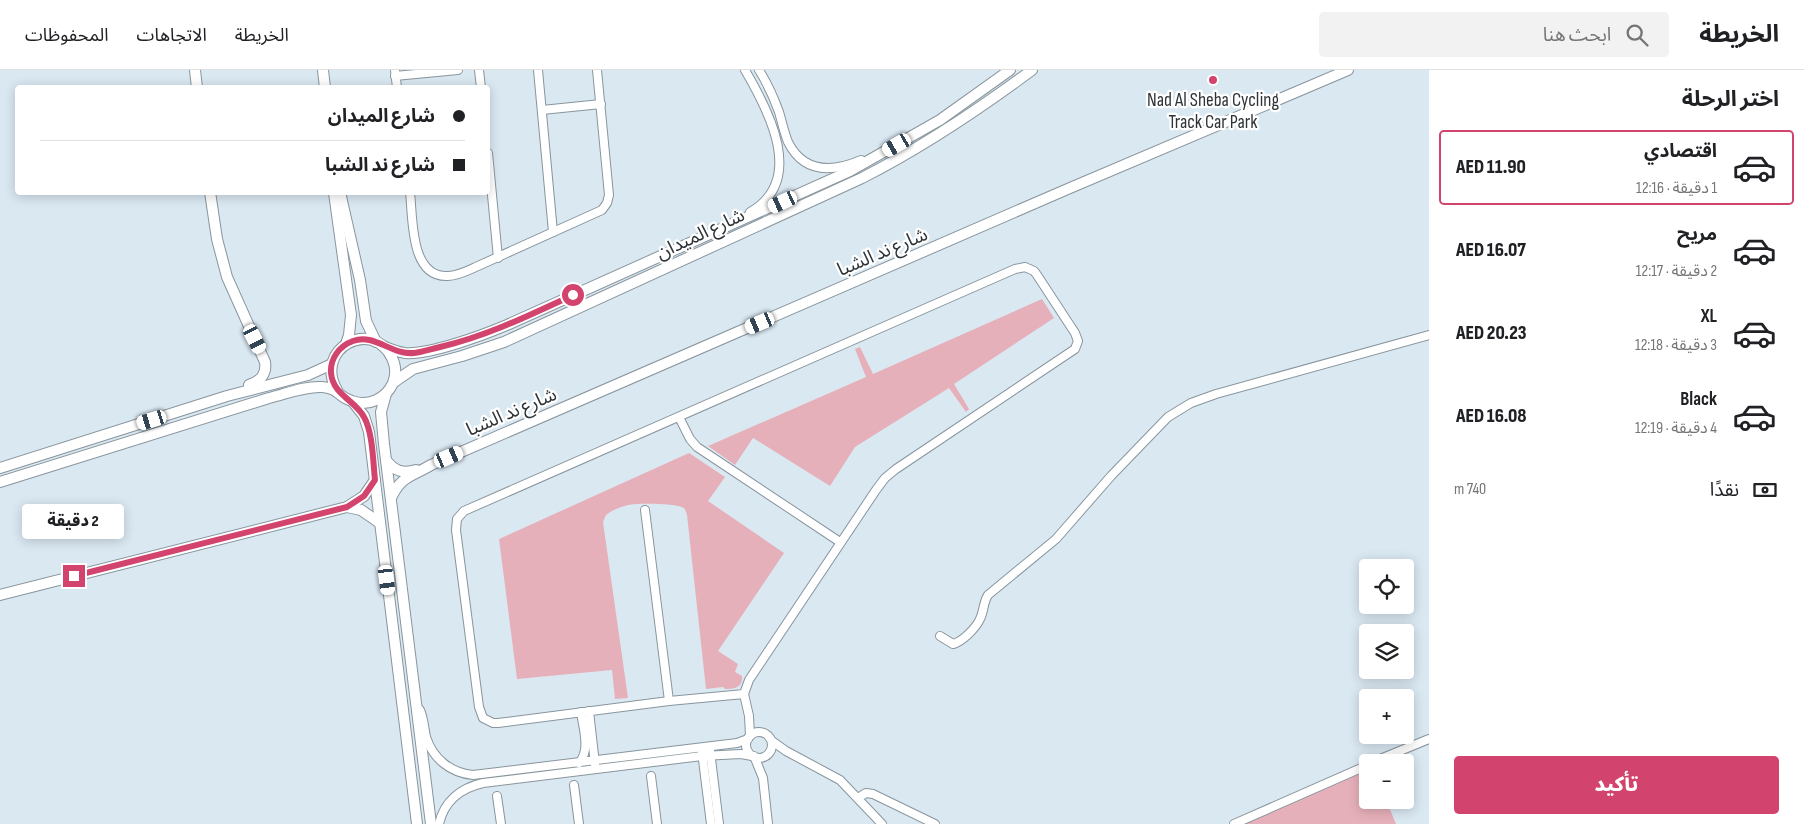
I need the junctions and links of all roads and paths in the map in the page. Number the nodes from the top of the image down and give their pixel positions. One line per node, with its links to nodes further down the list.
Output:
1 (195, 70): 13 (street)
2 (323, 70): 14 (street)
3 (458, 70): 12 (street)
4 (479, 70): 15 (street)
5 (538, 70): 17 (street)
6 (598, 70): 16 (street)
7 (746, 70): 24 (street)
8 (760, 70): 18 (street)
9 (1010, 70): 18 (street, شارع الميدان)
10 (1032, 70): 31 (street, شارع الميدان)
11 (1348, 70): 38 (street, شارع ند الشبا)
12 (395, 73)
13 (197, 85)
14 (325, 85)
15 (481, 85)
16 (600, 104): 17 (street); 25 (street)
17 (542, 110): 25 (street)
18 (882, 154): 24 (street, شارع الميدان)
19 (490, 185): 26 (street)
20 (210, 195): 34 (street)
21 (334, 195): 28 (street)
22 (341, 195): 29 (street)
23 (410, 195): 26 (street)
24 (732, 225): 29 (street, شارع الميدان)
25 (553, 232): 26 (street)
26 (498, 258)
27 (1429, 335): 48 (street)
28 (346, 344): 29 (street); 30 (street)
29 (379, 344): 31 (street)
30 (332, 364): 32 (street); 34 (street)
31 (394, 382): 33 (street)
32 (337, 390): 35 (street); 41 (street)
33 (386, 394): 35 (street); 37 (street)
34 (227, 396): 39 (street)
35 (352, 402): 40 (street)
36 (679, 416): 46 (street); 46 (street); 52 (street)
37 (386, 460): 38 (street, شارع ند الشبا); 42 (street)
38 (431, 465): 42 (street, شارع ند الشبا)
39 (0, 468)
40 (375, 480): 43 (street); 45 (street)
41 (0, 482)
42 (390, 498): 51 (street)
43 (347, 507): 45 (street); 47 (street)
44 (645, 510): 50 (street)
45 (380, 523): 73 (street)
46 (840, 542): 49 (street)
47 (0, 595)
48 (940, 636)
49 (744, 694): 50 (street); 53 (street)
50 (669, 701): 52 (street)
51 (417, 706): 65 (street); 74 (street)
52 (585, 712): 64 (street); 65 (street)
53 (749, 716): 54 (street); 55 (street)
54 (764, 733): 55 (street); 57 (street)
55 (749, 738): 58 (street); 62 (street)
56 (1429, 739): 60 (street)
57 (772, 741): 59 (street); 63 (street)
58 (706, 747): 61 (street); 64 (street)
59 (791, 754): 63 (street); 72 (street)
60 (1392, 754)
61 (706, 756): 62 (street); 67 (street); 79 (street); 80 (street)
62 (753, 756): 63 (street); 69 (street)
63 (766, 756): 69 (street)
64 (595, 761): 65 (street); 67 (street)
65 (579, 763)
66 (1359, 769): 84 (street)
67 (555, 774): 75 (street)
68 (651, 776): 78 (street)
69 (763, 778): 81 (street)
70 (574, 785): 77 (street)
71 (497, 796): 76 (street)
72 (858, 798): 82 (street); 83 (street)
73 (417, 824)
74 (432, 824)
75 (440, 824)
76 (501, 824)
77 (579, 824)
78 (657, 824)
79 (711, 824)
80 (719, 824)
81 (768, 824)
82 (882, 824)
83 (935, 824)
84 (1234, 824)

